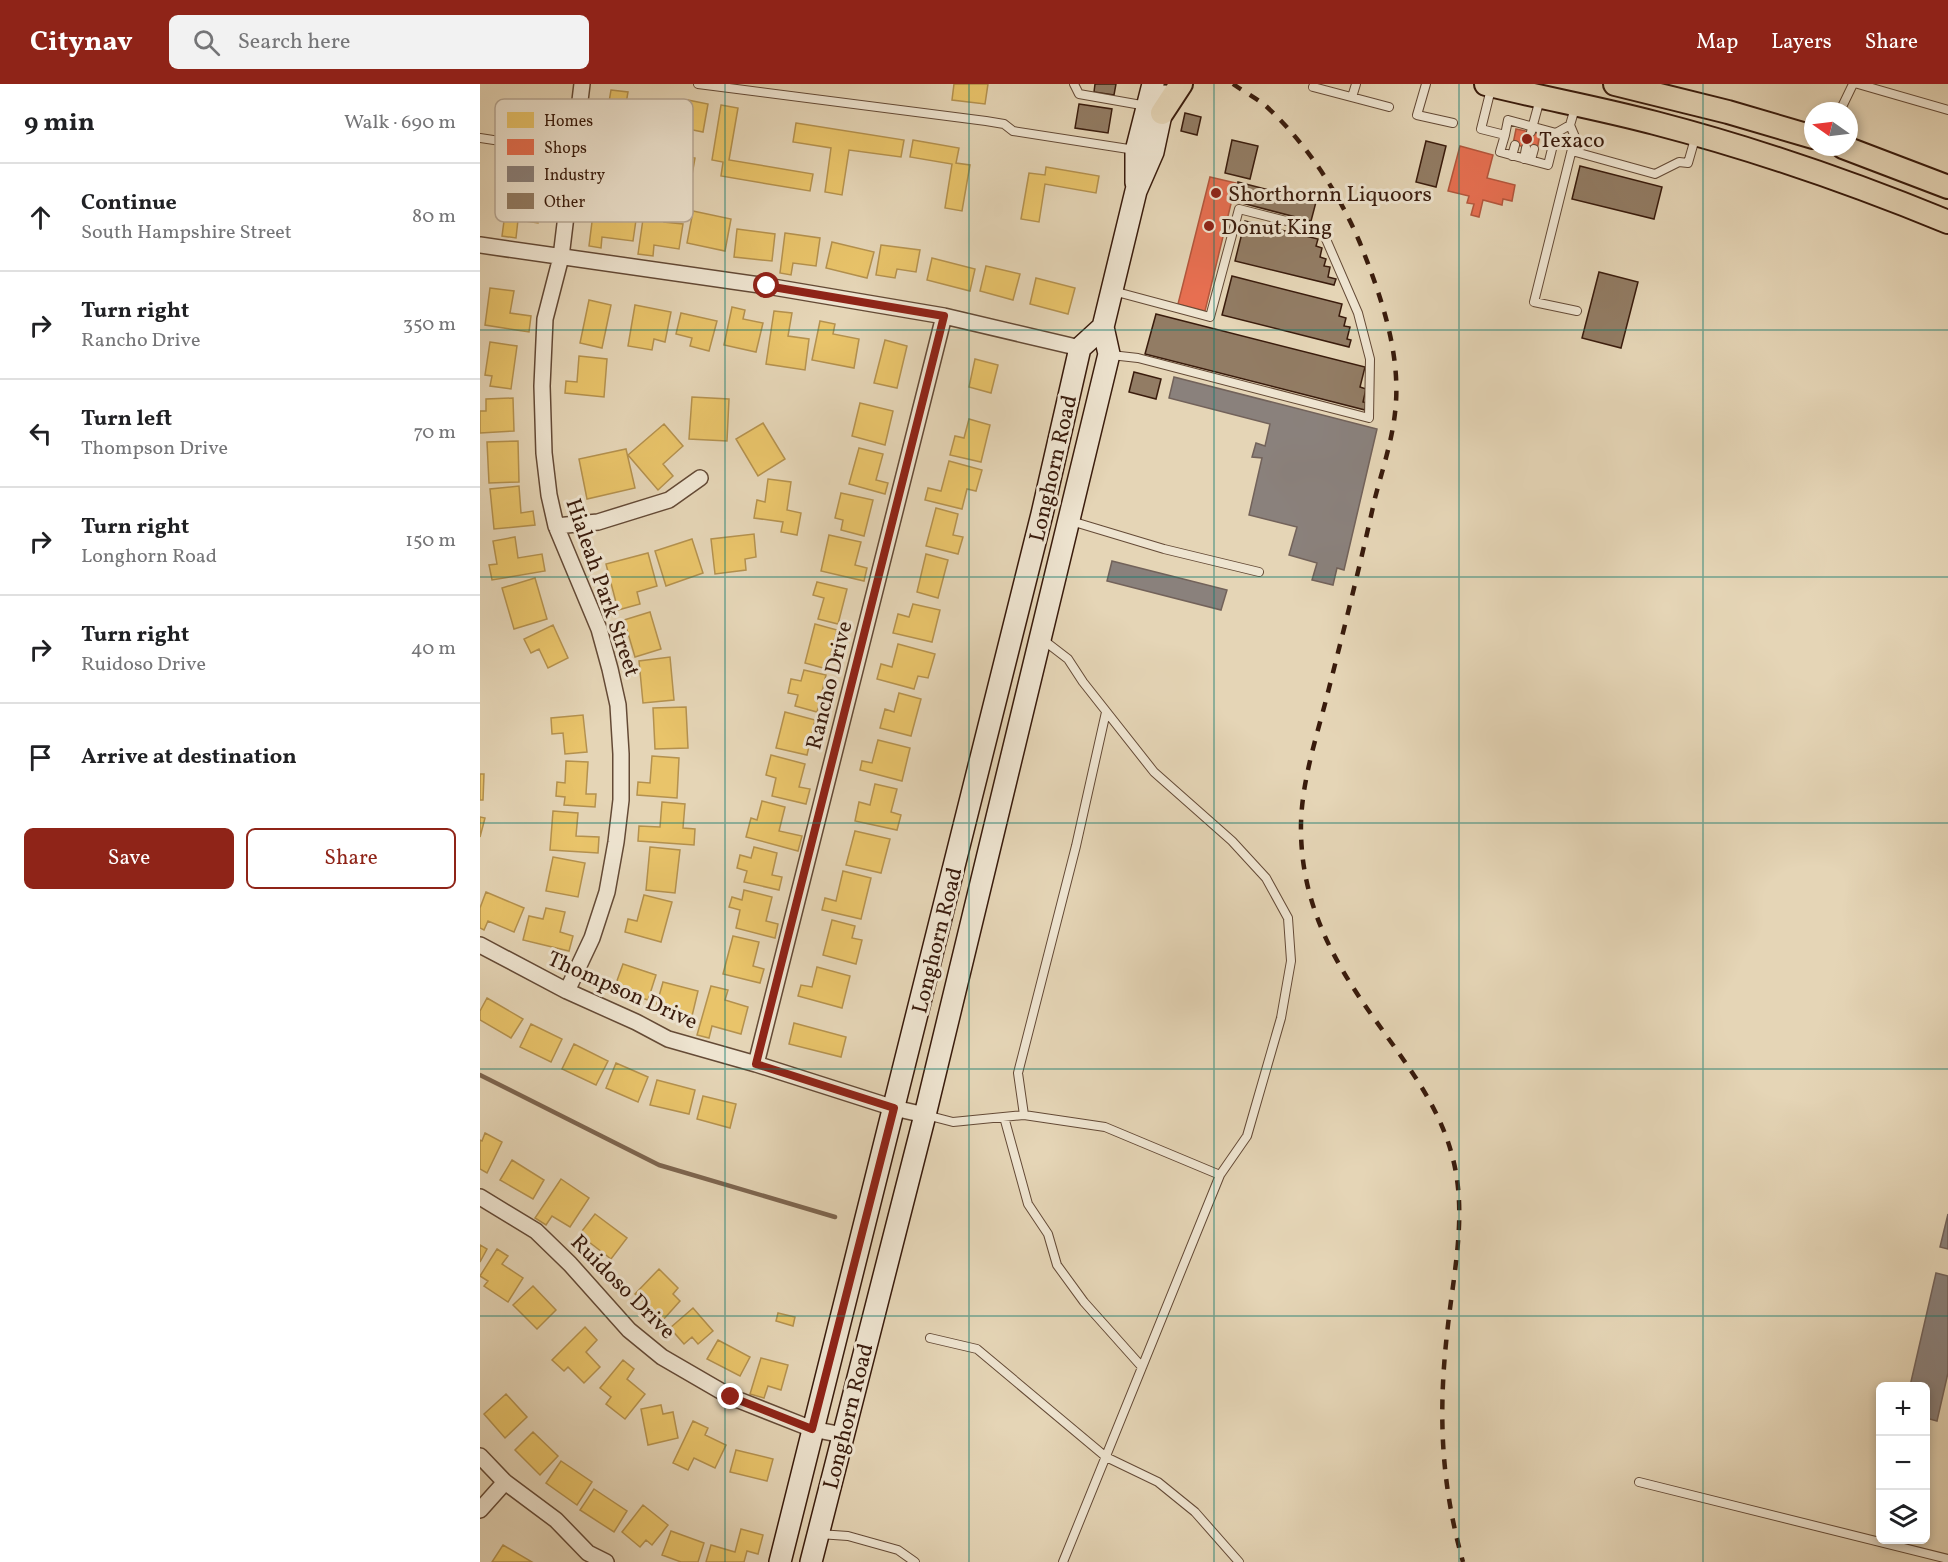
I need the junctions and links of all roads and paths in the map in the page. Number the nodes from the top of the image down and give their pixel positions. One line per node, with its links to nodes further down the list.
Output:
1 (582, 84): 16 (street, Hialeah Park Street)
2 (698, 84): 32 (lane)
3 (1074, 84): 19 (lane)
4 (1153, 84): 19 (main road, Longhorn Road)
5 (1168, 84): 19 (main road, Longhorn Road)
6 (1181, 84): 19 (main road)
7 (1356, 84): 15 (lane)
8 (1426, 84): 22 (lane)
9 (1615, 84): 26 (main road)
10 (1853, 84): 17 (lane)
11 (1858, 84): 20 (lane)
12 (1489, 85): 14 (main road); 27 (lane)
13 (1313, 87): 15 (lane)
14 (1540, 96): 21 (main road); 23 (lane)
15 (1353, 97): 18 (lane)
16 (580, 99)
17 (1844, 102)
18 (1389, 107)
19 (1155, 110): 32 (main road, Longhorn Road); 38 (main road, Longhorn Road)
20 (1948, 110)
21 (1573, 114): 24 (lane); 25 (main road); 33 (lane)
22 (1453, 123)
23 (1535, 130): 24 (lane); 27 (lane)
24 (1556, 133): 36 (lane)
25 (1696, 134): 33 (lane); 40 (main road)
26 (1804, 134)
27 (1504, 135): 35 (lane)
28 (480, 138): 29 (lane)
29 (495, 140)
30 (1515, 145): 35 (lane)
31 (1530, 148): 36 (lane)
32 (1136, 151): 38 (main road, Longhorn Road)
33 (1572, 151): 44 (lane)
34 (1858, 153): 37 (main road)
35 (1512, 156): 36 (lane)
36 (1527, 160)
37 (1948, 187)
38 (1136, 191): 43 (main road, Longhorn Road)
39 (565, 222): 42 (street, Hialeah Park Street)
40 (1948, 222)
41 (480, 244): 42 (street)
42 (561, 256): 45 (street); 52 (street, Hialeah Park Street)
43 (1112, 291): 46 (main road, Longhorn Road); 48 (lane)
44 (1577, 311)
45 (944, 316): 47 (street); 58 (street, Rancho Drive)
46 (1103, 327): 47 (main road); 48 (main road, Longhorn Road)
47 (1080, 348): 50 (main road, Longhorn Road)
48 (1109, 354): 51 (main road, Longhorn Road)
49 (700, 478): 52 (street)
50 (1042, 513): 51 (main road); 59 (main road, Longhorn Road)
51 (1070, 521): 53 (lane); 54 (main road, Longhorn Road)
52 (556, 526): 57 (street, Hialeah Park Street)
53 (1259, 572)
54 (1041, 639): 55 (lane); 60 (main road, Longhorn Road)
55 (1106, 712): 61 (lane); 63 (lane)
56 (480, 945): 57 (street, Thompson Drive)
57 (567, 991): 58 (street, Thompson Drive)
58 (756, 1064): 59 (street, Thompson Drive)
59 (894, 1108): 60 (street, Thompson Drive); 67 (main road, Longhorn Road)
60 (925, 1115): 62 (lane); 68 (main road, Longhorn Road)
61 (1024, 1115): 62 (lane); 63 (lane)
62 (1004, 1117): 66 (lane)
63 (1220, 1175): 66 (lane)
64 (480, 1197): 67 (street, Ruidoso Drive)
65 (930, 1338): 70 (lane)
66 (1142, 1367): 70 (lane)
67 (812, 1429): 68 (street, Ruidoso Drive); 77 (main road, Longhorn Road)
68 (843, 1435): 74 (main road, Longhorn Road)
69 (480, 1456): 71 (street)
70 (1106, 1457): 80 (lane); 81 (lane)
71 (505, 1482): 73 (street); 76 (street)
72 (1639, 1482): 75 (lane)
73 (480, 1510)
74 (818, 1533): 78 (main road, Longhorn Road); 79 (lane)
75 (1948, 1559)
76 (606, 1562)
77 (780, 1562)
78 (810, 1562)
79 (915, 1562)
80 (1063, 1562)
81 (1239, 1562)

